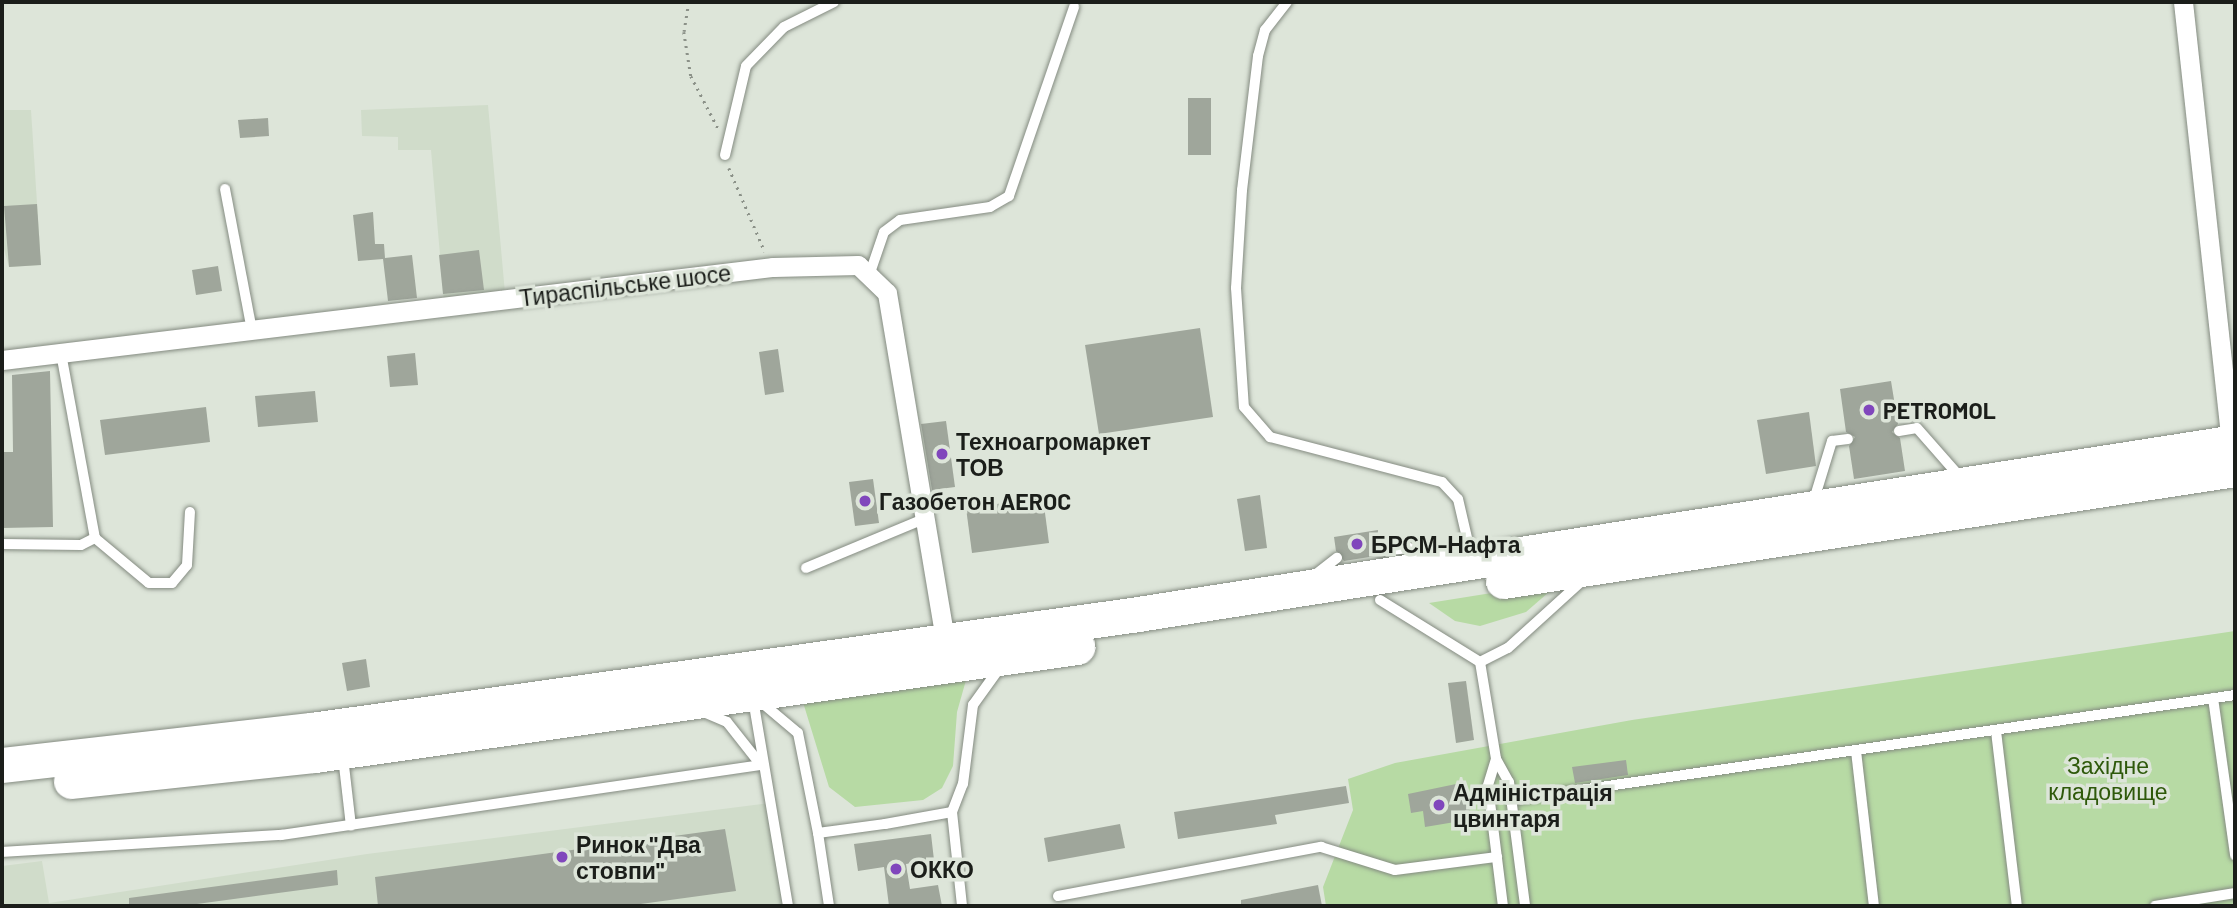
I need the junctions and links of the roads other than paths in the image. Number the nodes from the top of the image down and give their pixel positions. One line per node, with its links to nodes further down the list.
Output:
1 (834, 2): 5 (lane)
2 (1287, 2): 22 (lane)
3 (2183, 2): 13 (street)
4 (1074, 7): 7 (lane)
5 (725, 155)
6 (225, 189): 8 (lane)
7 (871, 270): 8 (street, Тираспільське шосе); 17 (street)
8 (252, 330): 9 (street, Тираспільське шосе)
9 (61, 353): 10 (street, Тираспільське шосе); 18 (lane)
10 (2, 360)
11 (1899, 431): 14 (lane)
12 (1848, 439): 15 (lane)
13 (2234, 456): 14 (highway); 23 (highway)
14 (1966, 484): 15 (highway)
15 (1812, 506): 22 (highway)
16 (190, 512): 18 (lane)
17 (924, 519): 24 (lane); 27 (street)
18 (95, 538): 19 (lane)
19 (2, 544)
20 (1381, 551): 22 (lane)
21 (1336, 558): 25 (lane)
22 (1463, 563): 25 (highway)
23 (1600, 565): 26 (highway); 29 (lane)
24 (806, 568)
25 (1299, 589): 27 (highway)
26 (1380, 600): 28 (highway); 29 (lane)
27 (945, 640): 38 (highway)
28 (1007, 657): 30 (highway); 42 (lane)
29 (1480, 662): 37 (lane)
30 (753, 695): 33 (highway); 39 (lane); 44 (lane)
31 (2235, 695): 32 (lane)
32 (2213, 698): 34 (lane); 46 (lane)
33 (685, 704): 35 (highway); 39 (lane)
34 (1996, 731): 36 (lane); 56 (lane)
35 (342, 751): 40 (highway); 43 (lane)
36 (1856, 751): 41 (lane); 55 (lane)
37 (1496, 758): 41 (lane); 47 (lane)
38 (2, 765)
39 (762, 765): 43 (lane); 50 (lane)
40 (2, 787)
41 (1511, 800): 54 (lane)
42 (952, 812): 44 (lane); 52 (lane)
43 (351, 826): 45 (lane)
44 (818, 833): 51 (lane)
45 (2, 852)
46 (2235, 855)
47 (1497, 857): 49 (lane); 53 (lane)
48 (2235, 893): 57 (lane)
49 (1058, 895)
50 (788, 906)
51 (829, 906)
52 (962, 906)
53 (1503, 906)
54 (1525, 906)
55 (1874, 906)
56 (2017, 906)
57 (2155, 906)

